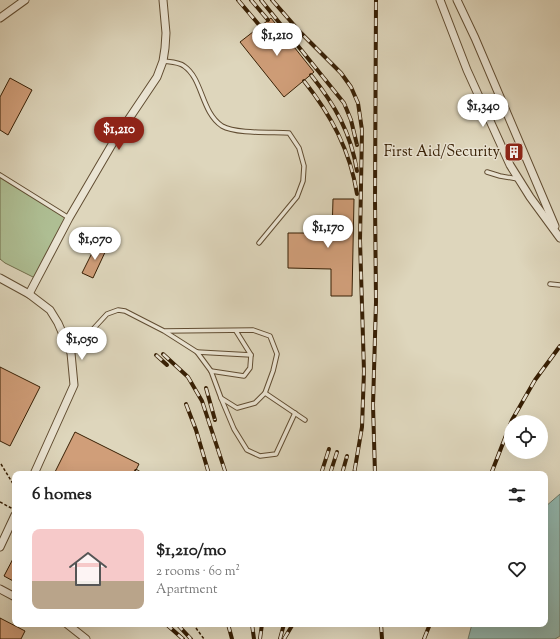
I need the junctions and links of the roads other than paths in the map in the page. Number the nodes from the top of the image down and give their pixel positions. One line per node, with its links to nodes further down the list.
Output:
1 (25, 0): 5 (street)
2 (163, 0): 6 (street)
3 (440, 0): 9 (street)
4 (457, 0): 11 (street)
5 (0, 18)
6 (164, 61): 10 (street); 12 (lane)
7 (487, 172): 9 (lane)
8 (0, 175): 10 (lane)
9 (519, 179): 11 (street)
10 (69, 218): 16 (street)
11 (560, 238)
12 (259, 243)
13 (0, 278): 16 (street)
14 (550, 284): 15 (lane)
15 (560, 285)
16 (29, 294): 20 (street)
17 (236, 331): 18 (lane); 21 (lane); 23 (lane)
18 (164, 332): 19 (lane); 20 (lane)
19 (197, 352): 21 (lane); 22 (lane)
20 (71, 353): 27 (street)
21 (251, 355): 22 (lane)
22 (211, 372): 24 (lane)
23 (265, 393): 24 (lane); 25 (lane)
24 (221, 398): 25 (lane)
25 (295, 413): 26 (lane)
26 (305, 420)
27 (35, 471)
28 (12, 521): 29 (street)
29 (0, 547)
30 (0, 589): 31 (street)
31 (12, 595)
32 (70, 627): 33 (street)
33 (86, 639)

